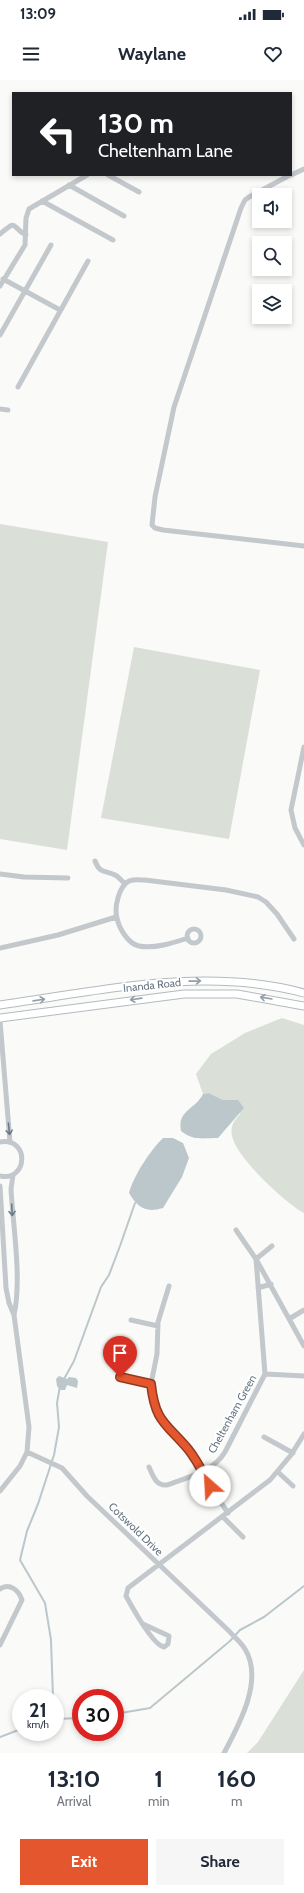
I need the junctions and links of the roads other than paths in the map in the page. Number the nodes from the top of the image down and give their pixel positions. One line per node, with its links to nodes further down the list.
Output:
1 (304, 169): 2 (street)
2 (292, 175)
3 (85, 176): 6 (street)
4 (110, 176): 7 (street)
5 (289, 176): 23 (street)
6 (69, 185): 8 (street); 9 (street)
7 (139, 192)
8 (42, 200): 11 (street); 12 (street)
9 (124, 216)
10 (0, 234): 11 (street)
11 (26, 235): 15 (street)
12 (112, 240)
13 (50, 245): 17 (street)
14 (88, 261): 18 (street)
15 (4, 279): 16 (street); 17 (street)
16 (0, 286)
17 (25, 290): 18 (street); 19 (street)
18 (60, 310): 20 (street)
19 (0, 336)
20 (18, 387)
21 (0, 409): 22 (street)
22 (8, 410)
23 (304, 546)
24 (304, 746): 25 (street)
25 (304, 845)
26 (94, 861): 29 (street)
27 (0, 874): 28 (street)
28 (68, 878)
29 (125, 884): 30 (street); 32 (street)
30 (116, 917): 31 (street); 33 (street)
31 (188, 938)
32 (294, 939)
33 (0, 948)
34 (304, 993): 35 (main road, Inanda Road, one-way to 34)
35 (0, 1005)
36 (304, 1006): 37 (main road, Inanda Road, one-way to 37)
37 (0, 1018)
38 (0, 1021): 40 (street, one-way to 40)
39 (0, 1142): 40 (street)
40 (10, 1142): 41 (street)
41 (13, 1175): 42 (street); 45 (street, one-way to 45)
42 (0, 1176)
43 (0, 1186): 46 (street)
44 (236, 1230): 48 (street)
45 (14, 1245): 46 (street); 52 (street)
46 (3, 1246): 51 (street)
47 (272, 1246): 48 (street)
48 (256, 1259): 49 (street); 53 (street, Cheltenham Green)
49 (271, 1284): 53 (street); 56 (street)
50 (169, 1286): 58 (street)
51 (6, 1288): 52 (street); 55 (street)
52 (17, 1288): 55 (street)
53 (258, 1288): 60 (street, Cheltenham Green)
54 (304, 1310): 56 (street)
55 (14, 1315): 66 (street)
56 (289, 1319): 59 (street)
57 (131, 1320): 58 (street)
58 (158, 1326): 63 (street)
59 (304, 1346)
60 (265, 1374): 61 (street); 69 (street, Cheltenham Green)
61 (304, 1376)
62 (120, 1377): 63 (street)
63 (151, 1384): 69 (street)
64 (304, 1434): 67 (street)
65 (264, 1437): 67 (street)
66 (27, 1452): 72 (street); 75 (street, Cotswold Drive)
67 (293, 1452): 70 (street)
68 (149, 1467): 69 (street, Cheltenham Green)
69 (203, 1472): 73 (street)
70 (278, 1472): 71 (street); 73 (street)
71 (293, 1486)
72 (0, 1491)
73 (226, 1515): 74 (street); 75 (street)
74 (243, 1536)
75 (158, 1565): 77 (street); 79 (street, Cotswold Drive)
76 (0, 1589): 78 (street)
77 (144, 1624): 77 (street)
78 (0, 1645)
79 (224, 1753)

